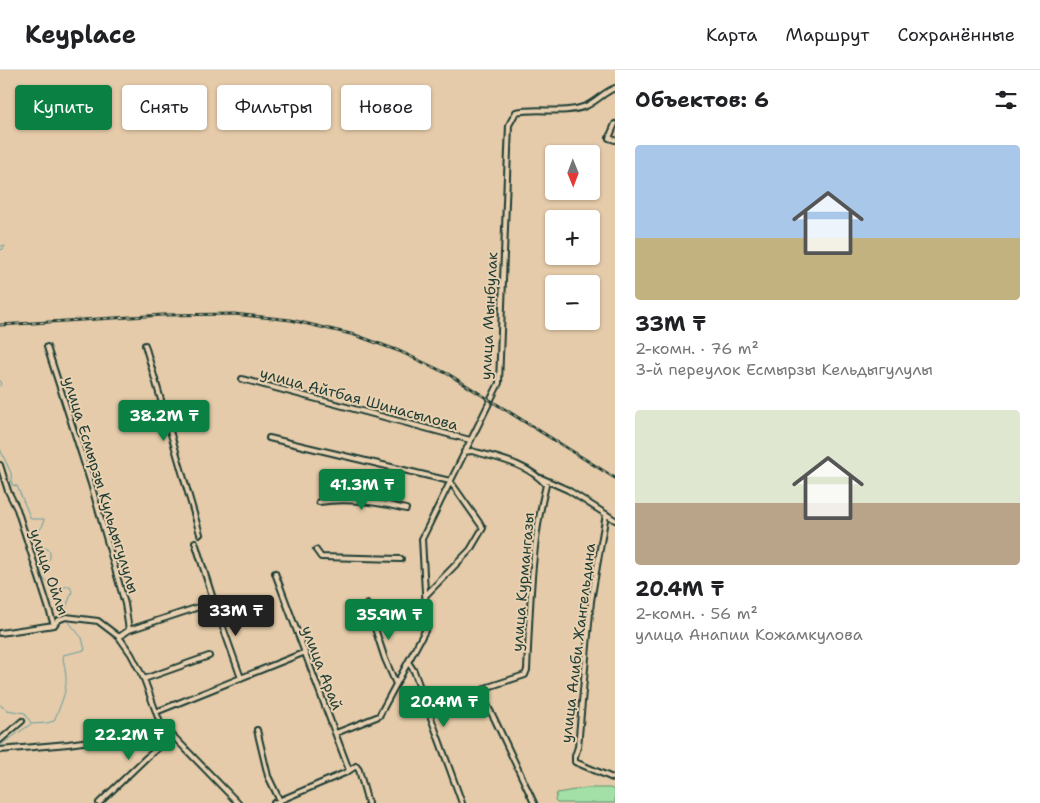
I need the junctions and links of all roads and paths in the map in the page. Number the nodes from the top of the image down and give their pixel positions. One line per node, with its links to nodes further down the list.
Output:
1 (615, 88): 8 (street, улица Мынбулак)
2 (615, 124): 3 (street)
3 (615, 140)
4 (145, 345): 17 (street)
5 (47, 347): 26 (street, улица Есмырзы Кульдыгулулы)
6 (242, 379): 8 (street, улица Айтбая Шинасылова)
7 (269, 438): 12 (street)
8 (470, 440): 9 (street, улица Мынбулак)
9 (464, 452): 11 (street); 12 (street, улица Мынбулак)
10 (0, 465): 25 (street, улица Ойлы)
11 (539, 477): 15 (street); 35 (street, улица Курмангазы)
12 (450, 481): 22 (street, улица Мынбулак); 22 (street)
13 (319, 502): 14 (street)
14 (406, 509)
15 (606, 514): 16 (street); 46 (street, улица Алиби Жангельдина)
16 (615, 520)
17 (200, 534)
18 (195, 542): 23 (street)
19 (316, 550): 20 (street)
20 (401, 559)
21 (275, 573): 29 (street, улица Арай)
22 (425, 596): 31 (street, улица Мынбулак)
23 (214, 602): 26 (street); 32 (street)
24 (367, 604): 34 (street)
25 (54, 625): 27 (street); 28 (street, улица Ойлы)
26 (129, 630): 28 (street)
27 (0, 633)
28 (119, 637): 33 (street, улица Ойлы)
29 (303, 653): 32 (street); 41 (street, улица Арай)
30 (209, 656): 33 (street)
31 (408, 662): 34 (street, улица Мынбулак); 36 (street)
32 (241, 678): 37 (street)
33 (144, 679): 37 (street, улица Ойлы)
34 (396, 684): 41 (street, улица Мынбулак)
35 (480, 692): 36 (street); 53 (street)
36 (426, 708): 52 (street)
37 (156, 712): 40 (street, улица Ойлы)
38 (22, 720): 43 (street)
39 (257, 730): 47 (street)
40 (163, 731): 42 (street); 44 (street)
41 (336, 733): 45 (street, улица Арай)
42 (174, 736): 48 (street); 49 (street)
43 (0, 740)
44 (0, 750)
45 (349, 770): 47 (street); 51 (street)
46 (615, 779)
47 (280, 800): 50 (street)
48 (99, 803)
49 (238, 803)
50 (274, 803)
51 (368, 803)
52 (462, 803)
53 (534, 803)

